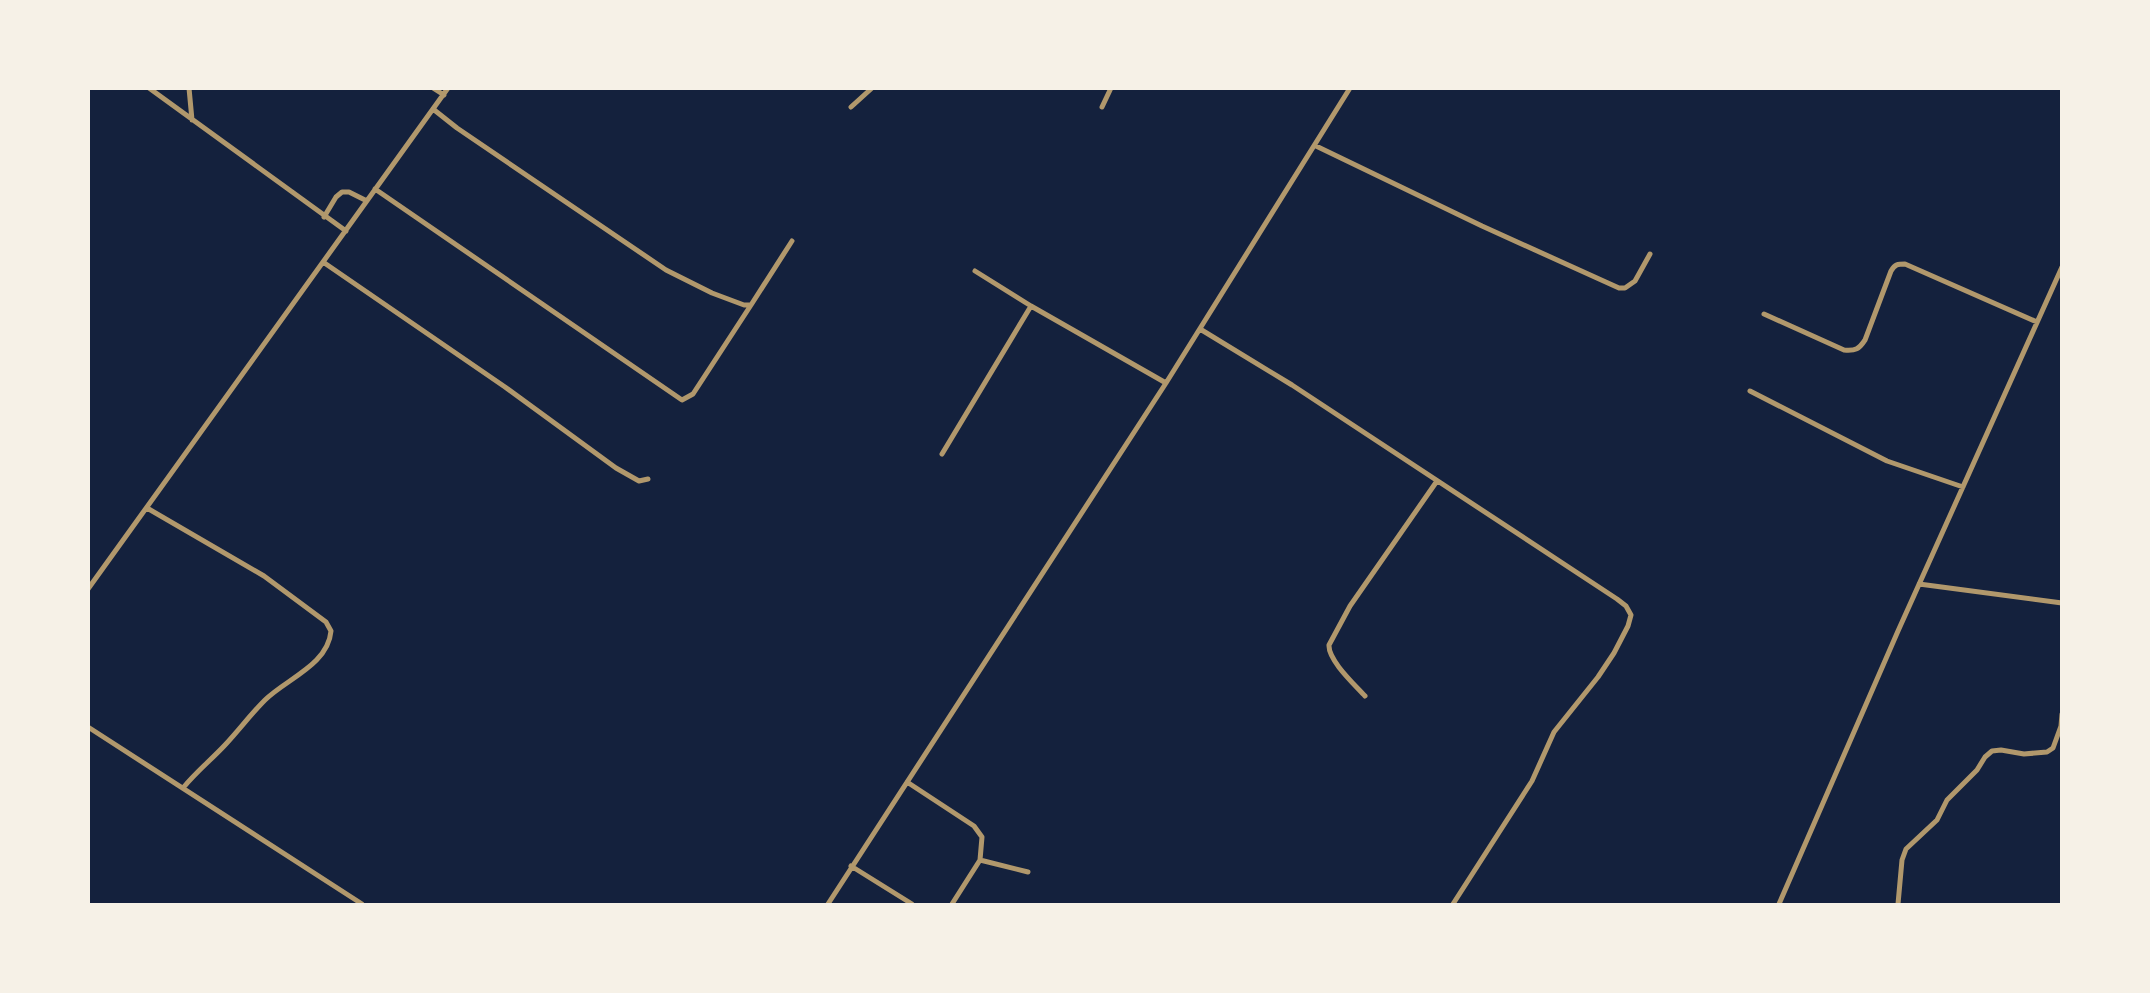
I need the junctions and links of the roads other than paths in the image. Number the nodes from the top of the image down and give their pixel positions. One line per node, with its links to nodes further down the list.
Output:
1 (149, 88): 12 (street)
2 (189, 88): 12 (street)
3 (433, 88): 8 (street)
4 (448, 88): 8 (street)
5 (872, 88): 9 (street)
6 (1111, 88): 10 (street)
7 (1350, 88): 13 (street)
8 (444, 95): 11 (street)
9 (851, 107)
10 (1102, 107)
11 (433, 109): 14 (street); 23 (street)
12 (192, 120): 16 (street)
13 (1316, 146): 19 (street); 27 (street)
14 (375, 189): 15 (street); 23 (street)
15 (367, 201): 16 (street); 17 (street)
16 (324, 217): 17 (street)
17 (346, 231): 20 (street)
18 (792, 241): 23 (street)
19 (1650, 254)
20 (323, 262): 31 (street); 34 (street)
21 (2061, 267): 26 (street)
22 (975, 271): 24 (street)
23 (751, 306)
24 (1031, 306): 28 (street); 30 (street)
25 (1764, 314): 26 (street)
26 (2037, 322): 33 (street)
27 (1200, 329): 28 (street); 32 (street)
28 (1166, 383): 41 (street)
29 (1750, 391): 33 (street)
30 (942, 454)
31 (648, 478)
32 (1437, 480): 38 (street); 50 (street)
33 (1963, 487): 35 (street)
34 (147, 508): 36 (street); 42 (street)
35 (1919, 584): 37 (street); 51 (street)
36 (88, 589)
37 (2061, 603)
38 (1365, 696)
39 (2061, 714): 52 (street)
40 (88, 727): 42 (street)
41 (907, 782): 43 (street); 44 (street)
42 (183, 788): 46 (street)
43 (980, 860): 45 (street); 49 (street)
44 (852, 866): 47 (street); 48 (street)
45 (1028, 872)
46 (362, 904)
47 (828, 904)
48 (912, 904)
49 (952, 904)
50 (1453, 904)
51 (1779, 904)
52 (1898, 904)

